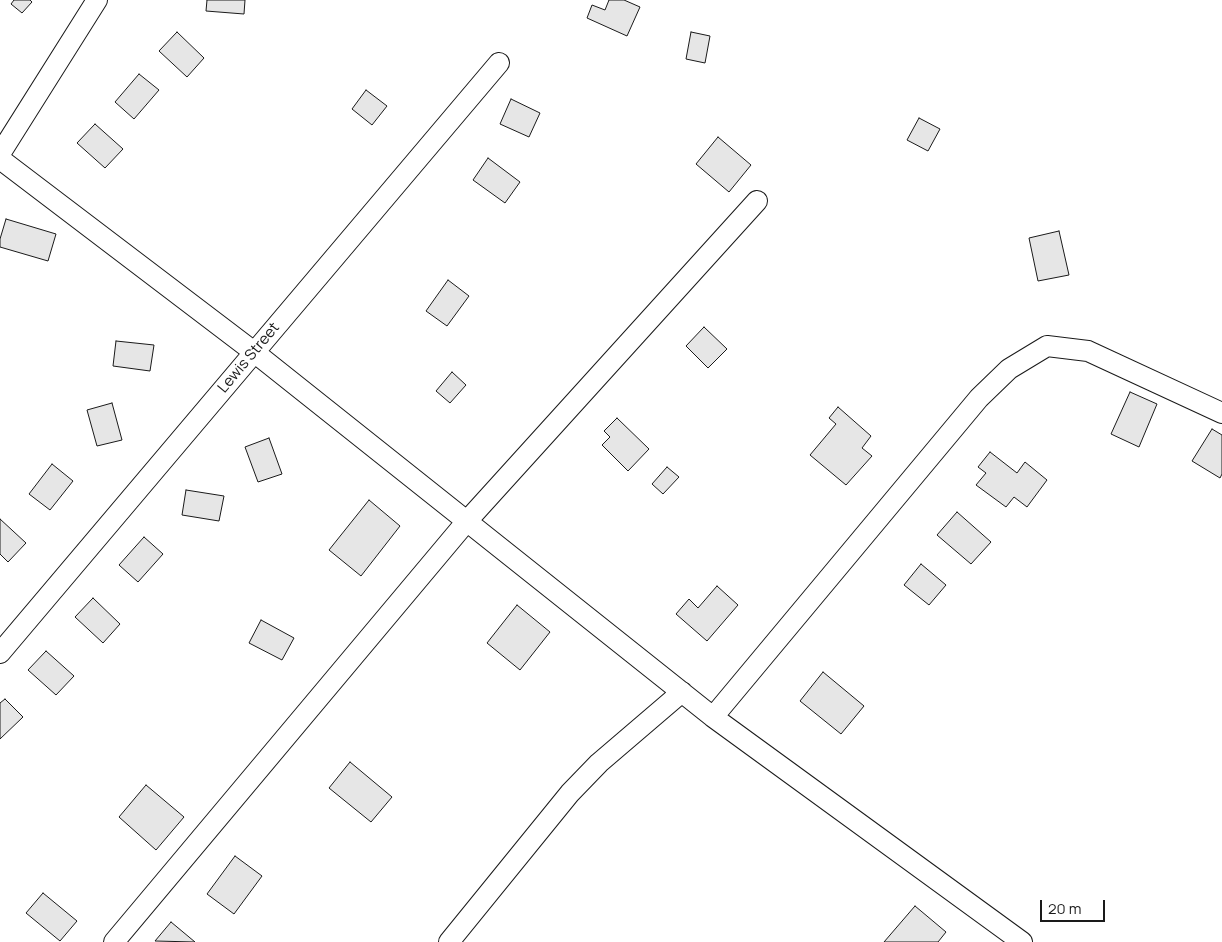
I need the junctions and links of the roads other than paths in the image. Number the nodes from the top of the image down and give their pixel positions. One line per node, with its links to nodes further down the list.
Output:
1 (97, 0): 3 (street)
2 (499, 63): 6 (street, Lewis Street)
3 (0, 154)
4 (0, 159): 6 (street)
5 (757, 201): 8 (street)
6 (254, 352): 8 (street); 9 (street, Lewis Street)
7 (1222, 413): 11 (street)
8 (466, 521): 10 (street); 12 (street)
9 (0, 653)
10 (682, 692): 11 (street); 13 (street)
11 (714, 717): 14 (street)
12 (114, 942)
13 (449, 942)
14 (1022, 942)

